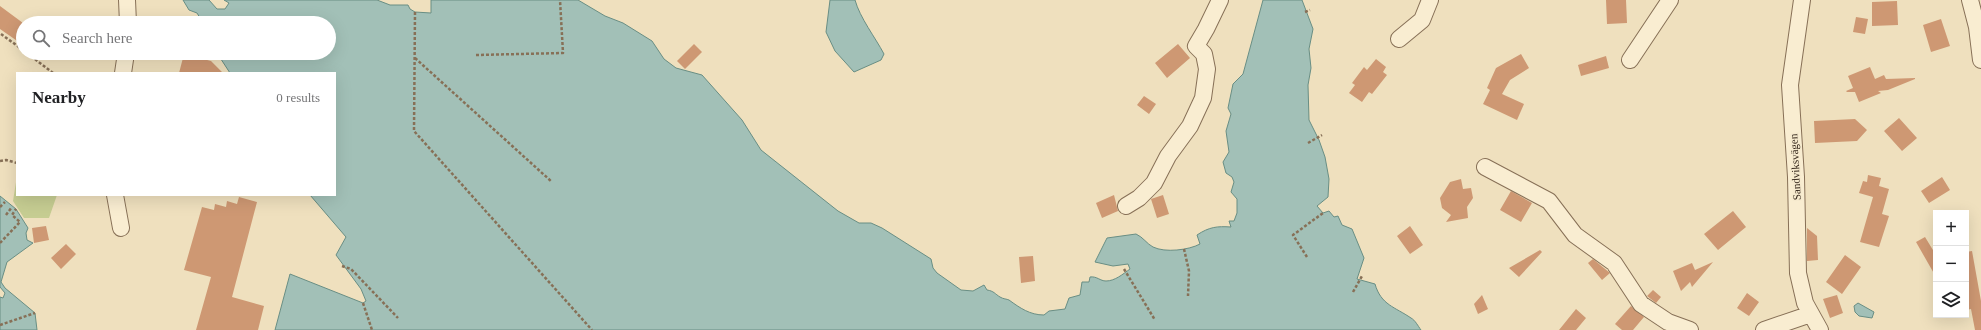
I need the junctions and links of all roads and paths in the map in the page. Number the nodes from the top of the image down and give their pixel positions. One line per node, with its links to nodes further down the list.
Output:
1 (127, 0): 11 (street)
2 (560, 0): 15 (path)
3 (1220, 0): 31 (street)
4 (1430, 0): 13 (street)
5 (1670, 0): 19 (street)
6 (1802, 0): 48 (street, Sandviksvägen)
7 (1970, 0): 20 (street)
8 (1310, 10): 10 (path)
9 (415, 12): 16 (path)
10 (1305, 12)
11 (128, 16)
12 (1, 34): 14 (path)
13 (1399, 38)
14 (16, 45)
15 (476, 55)
16 (415, 58): 28 (path); 53 (path)
17 (36, 60): 21 (path)
18 (125, 60): 22 (street)
19 (1630, 60)
20 (1981, 60)
21 (52, 72)
22 (123, 72)
23 (1322, 135): 24 (path)
24 (1308, 143)
25 (0, 161): 26 (path)
26 (16, 163)
27 (1484, 167): 54 (street)
28 (552, 182)
29 (115, 196): 37 (street)
30 (5, 202): 32 (path)
31 (1126, 206)
32 (0, 207)
33 (12, 207): 36 (path)
34 (16, 209): 38 (path)
35 (1323, 213): 40 (path)
36 (6, 215)
37 (121, 228)
38 (0, 243)
39 (1184, 249): 45 (path)
40 (1307, 257)
41 (342, 266): 49 (path)
42 (1124, 269): 50 (path)
43 (1362, 276): 44 (path)
44 (1353, 292)
45 (1188, 296)
46 (363, 303): 52 (path)
47 (35, 313): 51 (path)
48 (1811, 314): 55 (street); 56 (street, Sandviksvägen)
49 (398, 318)
50 (1155, 320)
51 (0, 325)
52 (372, 330)
53 (592, 330)
54 (1690, 330)
55 (1764, 330)
56 (1820, 330)

